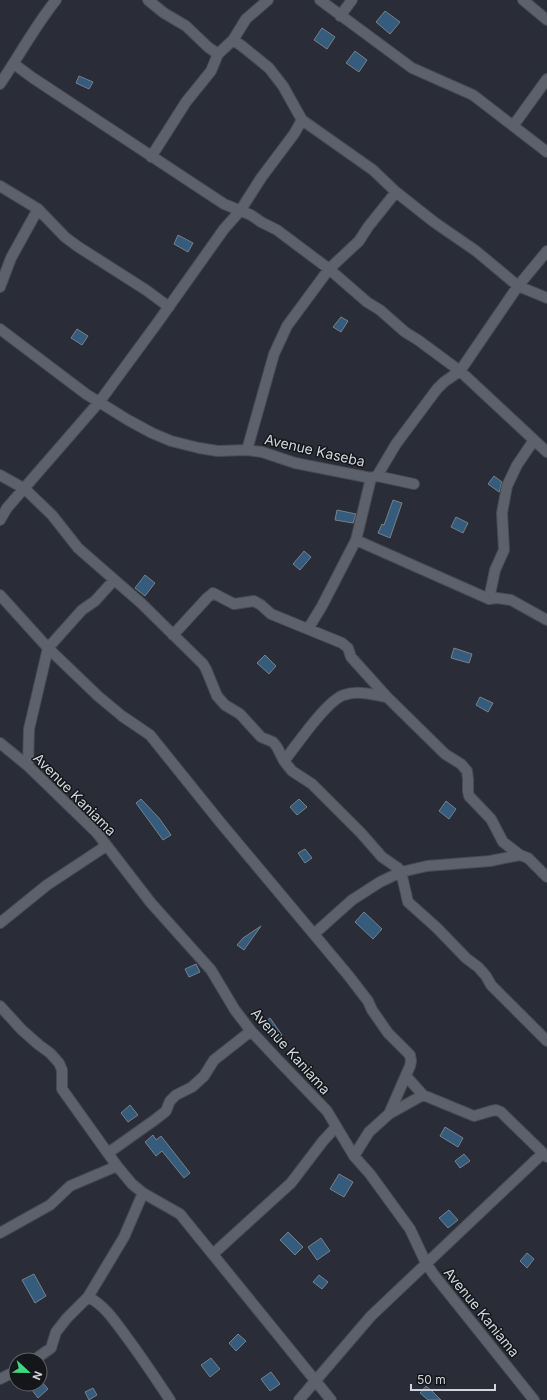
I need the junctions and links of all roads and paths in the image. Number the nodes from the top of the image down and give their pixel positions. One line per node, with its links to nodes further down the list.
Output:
1 (56, 0): 11 (street)
2 (148, 0): 10 (street)
3 (268, 0): 9 (street)
4 (320, 0): 7 (street)
5 (352, 0): 7 (street)
6 (523, 0): 8 (street)
7 (340, 16): 15 (street)
8 (547, 20)
9 (233, 40): 10 (street); 14 (street)
10 (218, 54): 17 (street)
11 (14, 64): 13 (street); 17 (street)
12 (547, 79): 15 (street)
13 (0, 84)
14 (302, 120): 19 (street); 21 (street)
15 (513, 126): 16 (street)
16 (547, 152)
17 (151, 157): 21 (street)
18 (0, 186): 20 (street)
19 (396, 192): 23 (street); 24 (street)
20 (38, 209): 25 (street); 27 (street)
21 (240, 211): 23 (street); 27 (street)
22 (547, 251): 24 (street)
23 (329, 269): 29 (street); 32 (street)
24 (518, 286): 26 (street); 29 (street)
25 (0, 287)
26 (547, 298)
27 (169, 307): 30 (street)
28 (0, 330): 30 (street, Avenue Kaseba)
29 (460, 371): 31 (street); 35 (street, Avenue Kaseba)
30 (100, 401): 32 (street, Avenue Kaseba); 37 (street)
31 (534, 440): 33 (street); 42 (street)
32 (247, 450): 35 (street, Avenue Kaseba)
33 (547, 452)
34 (0, 475): 37 (street)
35 (374, 477): 36 (street); 39 (street)
36 (414, 484)
37 (25, 489): 38 (street); 40 (street)
38 (0, 520)
39 (356, 540): 42 (street); 44 (street)
40 (114, 580): 45 (street); 46 (street)
41 (0, 595): 46 (street)
42 (489, 599): 43 (street)
43 (547, 620)
44 (308, 629): 45 (street); 47 (street)
45 (173, 635): 49 (street)
46 (48, 648): 50 (street); 56 (street)
47 (387, 697): 49 (street); 52 (street)
48 (0, 743): 50 (street, Avenue Kaniama)
49 (284, 761): 53 (street)
50 (28, 766): 51 (street, Avenue Kaniama)
51 (106, 846): 55 (street); 58 (street, Avenue Kaniama)
52 (520, 855): 53 (street); 54 (street)
53 (401, 872): 56 (street); 59 (street)
54 (547, 878)
55 (2, 918)
56 (314, 934): 60 (street)
57 (0, 1006): 64 (street)
58 (252, 1031): 63 (street, Avenue Kaniama); 64 (street)
59 (547, 1041)
60 (406, 1076): 61 (street); 62 (street)
61 (423, 1095): 62 (street); 65 (street)
62 (389, 1114): 66 (street)
63 (336, 1127): 66 (street, Avenue Kaniama); 70 (street)
64 (108, 1153): 67 (street)
65 (545, 1155): 71 (street)
66 (354, 1156): 71 (street, Avenue Kaniama)
67 (117, 1166): 68 (street); 69 (street)
68 (143, 1194): 70 (street); 72 (street)
69 (0, 1233)
70 (213, 1254): 74 (street)
71 (426, 1263): 74 (street); 78 (street, Avenue Kaniama)
72 (88, 1298): 73 (street); 75 (street)
73 (45, 1352)
74 (316, 1381): 76 (street); 77 (street)
75 (170, 1400)
76 (299, 1400)
77 (331, 1400)
78 (534, 1400)

